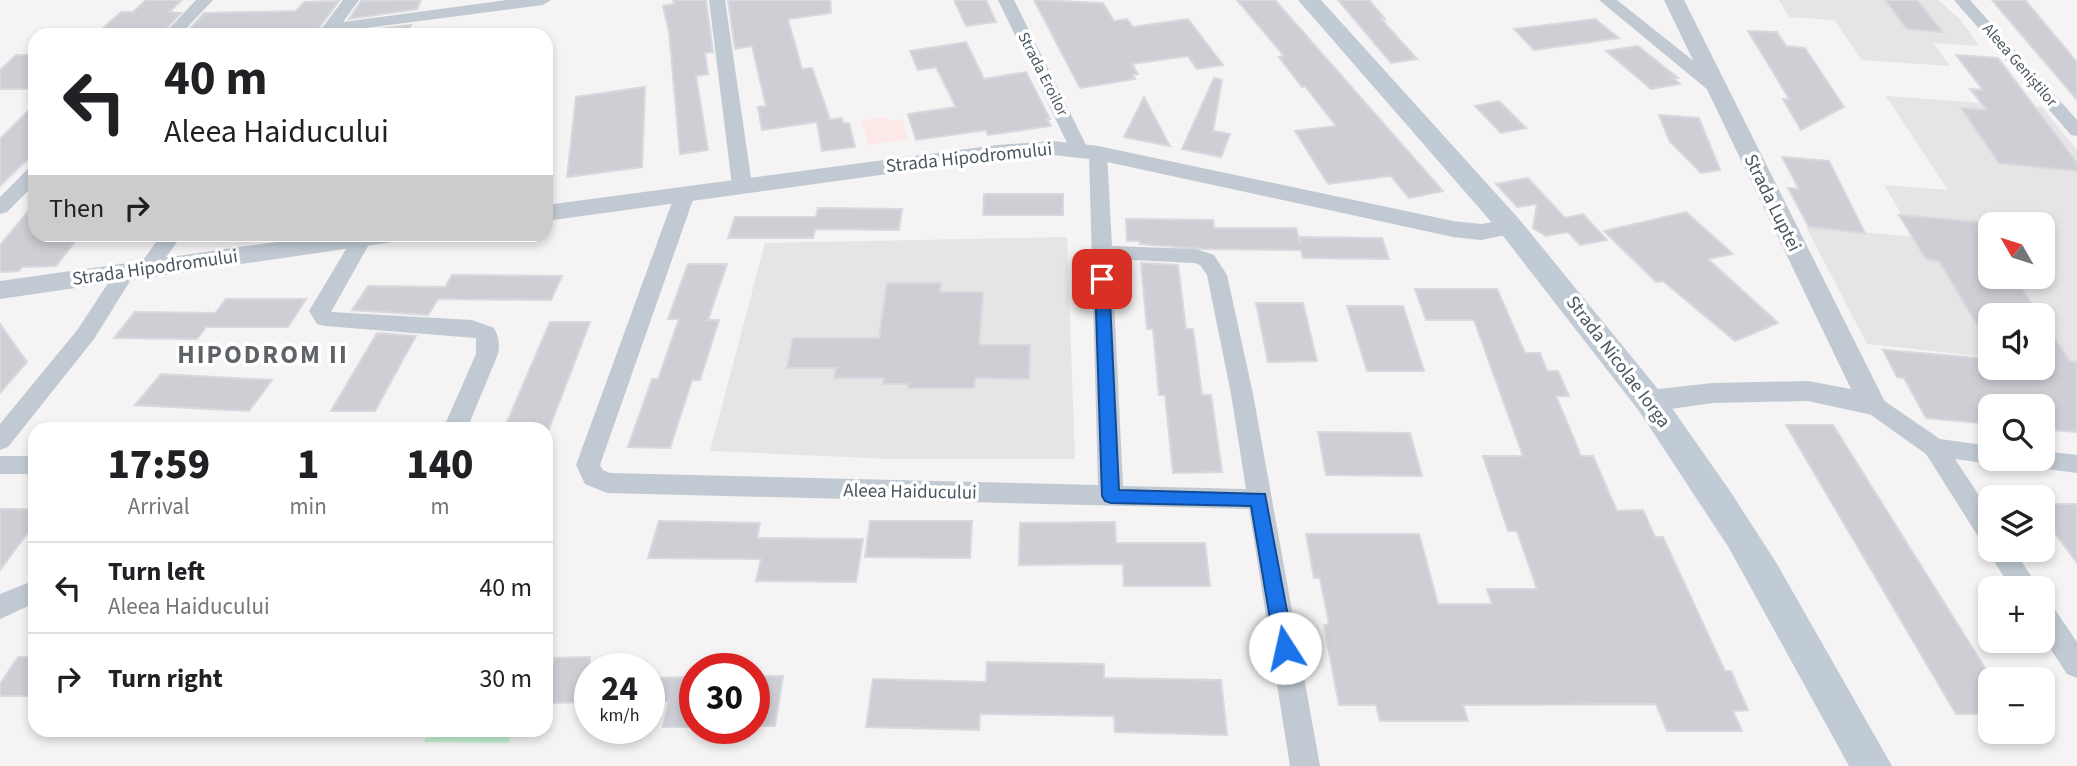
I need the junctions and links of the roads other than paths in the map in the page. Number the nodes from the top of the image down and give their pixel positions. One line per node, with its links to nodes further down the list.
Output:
1 (205, 0): 10 (street)
2 (351, 0): 11 (street)
3 (543, 0): 12 (street)
4 (717, 0): 17 (street)
5 (1006, 0): 15 (street, Strada Eroilor)
6 (1309, 0): 21 (main road, Strada Nicolae Iorga)
7 (1608, 0): 13 (street)
8 (1674, 0): 13 (street, Strada Luptei)
9 (1962, 0): 14 (street, Aleea Geniștilor)
10 (178, 28)
11 (331, 28)
12 (355, 28)
13 (1714, 86): 29 (street, Strada Luptei)
14 (2077, 131)
15 (1088, 151): 17 (street, Strada Hipodromului); 21 (street, Strada Hipodromului); 25 (street)
16 (28, 180): 19 (street)
17 (742, 185): 18 (street, Strada Hipodromului)
18 (685, 194): 20 (street, Strada Hipodromului); 38 (street, Aleea Haiducului)
19 (0, 208)
20 (553, 212)
21 (1512, 227): 28 (main road, Strada Nicolae Iorga)
22 (165, 242): 26 (street)
23 (341, 242): 26 (street, Strada Hipodromului)
24 (360, 242): 30 (street)
25 (1101, 252): 38 (street); 39 (street)
26 (135, 271): 27 (street, Strada Hipodromului); 31 (street)
27 (0, 290)
28 (1649, 401): 29 (street, Strada Luptei); 46 (main road, Strada Nicolae Iorga)
29 (1872, 404): 32 (street, Strada Luptei)
30 (457, 422)
31 (0, 441)
32 (1934, 447): 33 (street); 40 (street, Strada Luptei)
33 (1978, 453)
34 (2055, 461): 35 (street)
35 (2077, 464)
36 (0, 465): 37 (street)
37 (28, 465)
38 (1111, 496): 39 (street, Aleea Haiducului)
39 (1258, 499): 45 (street)
40 (1978, 515)
41 (28, 594): 42 (street)
42 (0, 607)
43 (2055, 632): 44 (street)
44 (2077, 665)
45 (1305, 766)
46 (1871, 766)

